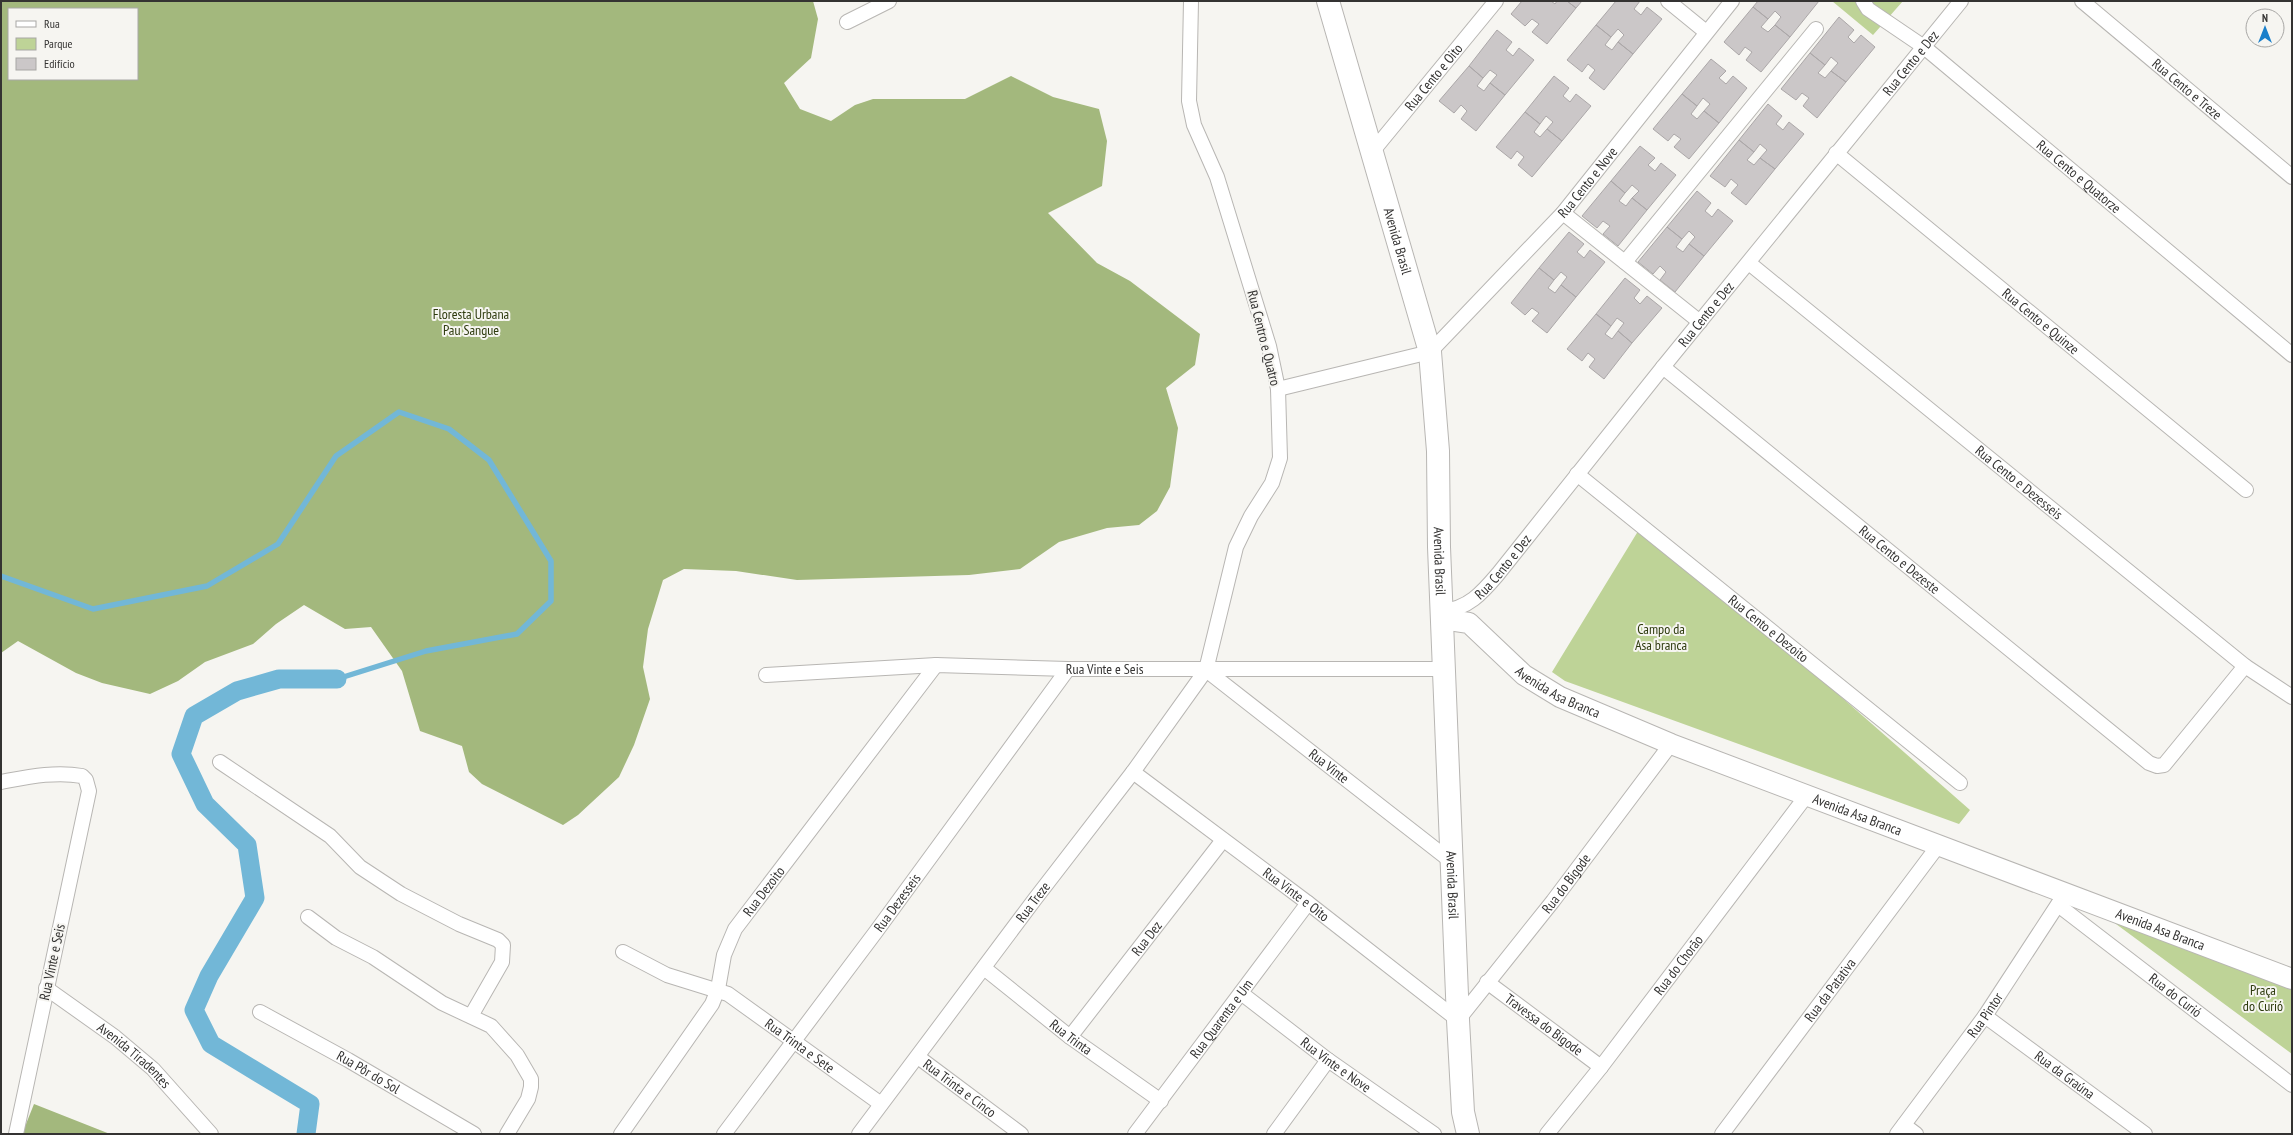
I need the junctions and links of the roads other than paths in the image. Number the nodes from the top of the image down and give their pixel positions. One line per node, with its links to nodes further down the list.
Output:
1 (889, 1): 10 (street)
2 (1191, 1): 24 (street, Rua Centro e Quatro)
3 (1328, 1): 14 (main road, Avenida Brasil)
4 (1496, 1): 14 (street, Rua Cento e Oito)
5 (1668, 1): 12 (street)
6 (1732, 1): 12 (street, Rua Cento e Nove)
7 (1863, 1): 13 (street, Rua Cento e Quatorze)
8 (1961, 1): 13 (street, Rua Cento e Dez)
9 (2082, 1): 16 (street, Rua Cento e Treze)
10 (847, 22)
11 (1816, 29): 18 (street)
12 (1706, 32): 17 (street, Rua Cento e Nove)
13 (1924, 47): 15 (street, Rua Cento e Dez); 22 (street, Rua Cento e Quatorze)
14 (1372, 152): 21 (main road, Avenida Brasil)
15 (1836, 153): 19 (street, Rua Cento e Dez); 26 (street, Rua Cento e Quinze)
16 (2292, 177)
17 (1563, 213): 18 (street); 21 (street, Rua Cento e Nove)
18 (1625, 262): 20 (street)
19 (1749, 263): 20 (street, Rua Cento e Dez); 29 (street, Rua Cento e Dezesseis)
20 (1700, 322): 23 (street, Rua Cento e Dez)
21 (1430, 352): 24 (street); 27 (main road, Avenida Brasil)
22 (2292, 355)
23 (1663, 367): 25 (street, Rua Cento e Dez); 29 (street, Rua Cento e Dezeste)
24 (1278, 389): 32 (street, Rua Centro e Quatro)
25 (1577, 474): 27 (street, Rua Cento e Dez); 39 (street, Rua Cento e Dezoito)
26 (2246, 490)
27 (1442, 615): 30 (main road, Avenida Brasil); 35 (street, Avenida Asa Branca)
28 (936, 665): 31 (street, Rua Vinte e Seis); 33 (street, Rua Vinte e Seis); 52 (street, Rua Dezoito)
29 (2245, 666): 34 (street, Rua Cento e Dezesseis)
30 (1444, 669): 32 (street, Rua Vinte e Seis); 43 (main road, Avenida Brasil)
31 (1068, 670): 32 (street, Rua Vinte e Seis); 59 (street, Rua Dezesseis)
32 (1206, 670): 37 (street, Rua Treze); 43 (street, Rua Vinte)
33 (766, 675)
34 (2292, 697)
35 (1671, 744): 40 (street, Avenida Asa Branca); 50 (street, Rua do Bigode)
36 (220, 762): 55 (street)
37 (1133, 772): 41 (street, Rua Vinte e Oito); 48 (street, Rua Treze)
38 (1, 782): 51 (street, Rua Vinte e Seis)
39 (1960, 783)
40 (1807, 795): 42 (street, Avenida Asa Branca); 62 (street, Rua do Chorão)
41 (1223, 840): 45 (street, Rua Vinte e Oito); 58 (street, Rua Dez)
42 (1938, 846): 44 (street, Avenida Asa Branca); 80 (street, Rua da Patativa)
43 (1452, 862): 57 (main road, Avenida Brasil)
44 (2062, 898): 49 (street, Avenida Asa Branca); 56 (street, Rua Pintor); 63 (street, Rua do Curió)
45 (1308, 903): 53 (street, Rua Quarenta e Um); 57 (street, Rua Vinte e Oito)
46 (308, 917): 55 (street)
47 (623, 952): 52 (street, Rua Trinta e Sete)
48 (984, 968): 58 (street, Rua Trinta); 60 (street, Rua Treze)
49 (2292, 979)
50 (1487, 982): 57 (street, Rua do Bigode); 62 (street, Travessa do Bigode)
51 (46, 988): 67 (street, Rua Vinte e Seis); 68 (street, Avenida Tiradentes)
52 (718, 990): 59 (street, Rua Trinta e Sete); 71 (street, Rua Dezoito)
53 (1241, 993): 61 (street, Rua Vinte e Nove); 64 (street, Rua Quarenta e Um)
54 (260, 1012): 69 (street, Rua Pôr do Sol)
55 (471, 1016): 70 (street)
56 (1985, 1016): 66 (street, Rua Pintor); 82 (street, Rua da Graúna)
57 (1458, 1020): 78 (main road, Avenida Brasil)
58 (1070, 1037): 64 (street, Rua Trinta)
59 (793, 1042): 65 (street, Rua Trinta e Sete); 72 (street, Rua Dezesseis)
60 (918, 1057): 65 (street, Rua Treze); 74 (street, Rua Trinta e Cinco)
61 (1328, 1060): 76 (street); 77 (street, Rua Vinte e Nove)
62 (1601, 1067): 79 (street, Rua do Chorão)
63 (2292, 1085)
64 (1161, 1102): 75 (street, Rua Quarenta e Um)
65 (881, 1104): 73 (street, Rua Treze)
66 (1900, 1129): 81 (street)
67 (16, 1134)
68 (211, 1134)
69 (474, 1134)
70 (507, 1134)
71 (621, 1134)
72 (724, 1134)
73 (860, 1134)
74 (1021, 1134)
75 (1135, 1134)
76 (1274, 1134)
77 (1434, 1134)
78 (1468, 1134)
79 (1548, 1134)
80 (1722, 1134)
81 (1916, 1134)
82 (2145, 1134)

